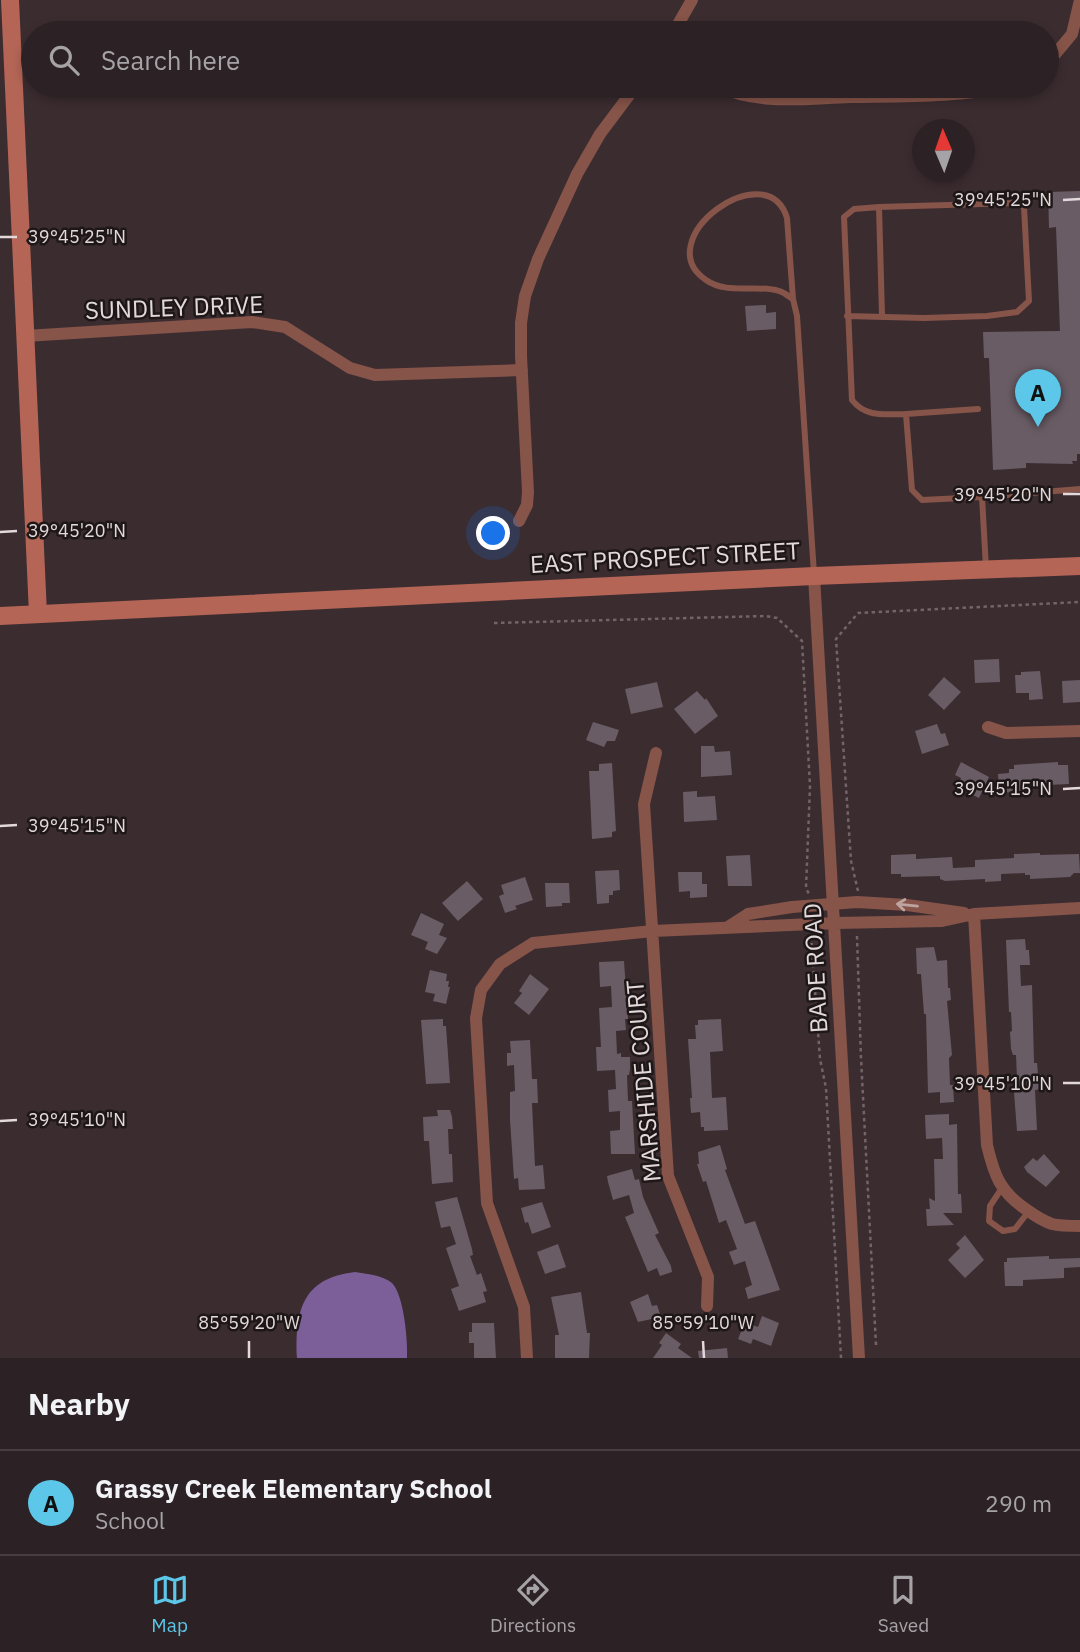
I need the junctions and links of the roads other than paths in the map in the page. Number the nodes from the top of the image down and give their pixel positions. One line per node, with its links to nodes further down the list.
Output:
1 (10, 0): 13 (street)
2 (692, 0): 4 (street)
3 (1080, 0): 5 (street)
4 (680, 21)
5 (1059, 50)
6 (627, 98): 14 (street)
7 (760, 98): 8 (street)
8 (826, 98)
9 (879, 207): 11 (lane); 11 (lane); 12 (lane)
10 (793, 299): 10 (lane); 22 (lane)
11 (883, 315): 12 (lane)
12 (847, 316): 16 (lane)
13 (25, 336): 14 (street, SUNDLEY DRIVE); 23 (street)
14 (522, 370): 19 (street)
15 (978, 409): 16 (lane)
16 (906, 414): 18 (lane)
17 (1080, 489): 18 (lane)
18 (982, 497): 21 (lane)
19 (519, 521)
20 (1080, 566): 21 (street, EAST PROSPECT STREET)
21 (986, 570): 22 (street, EAST PROSPECT STREET)
22 (814, 576): 23 (street, EAST PROSPECT STREET); 28 (street, BADE ROAD)
23 (38, 614): 24 (street, EAST PROSPECT STREET)
24 (0, 616)
25 (988, 727): 26 (street)
26 (1080, 731)
27 (656, 753): 33 (street, MARSHIDE COURT)
28 (834, 904): 30 (street, one-way to 28); 31 (street, BADE ROAD); 32 (street)
29 (1080, 908): 30 (street)
30 (974, 914): 31 (street); 34 (street)
31 (835, 923): 32 (street); 39 (street, BADE ROAD)
32 (727, 928): 33 (street)
33 (653, 931): 37 (street, MARSHIDE COURT); 38 (street)
34 (1002, 1188): 35 (street); 35 (lane)
35 (1029, 1211): 36 (street)
36 (1080, 1226)
37 (707, 1306)
38 (527, 1358)
39 (859, 1358)

